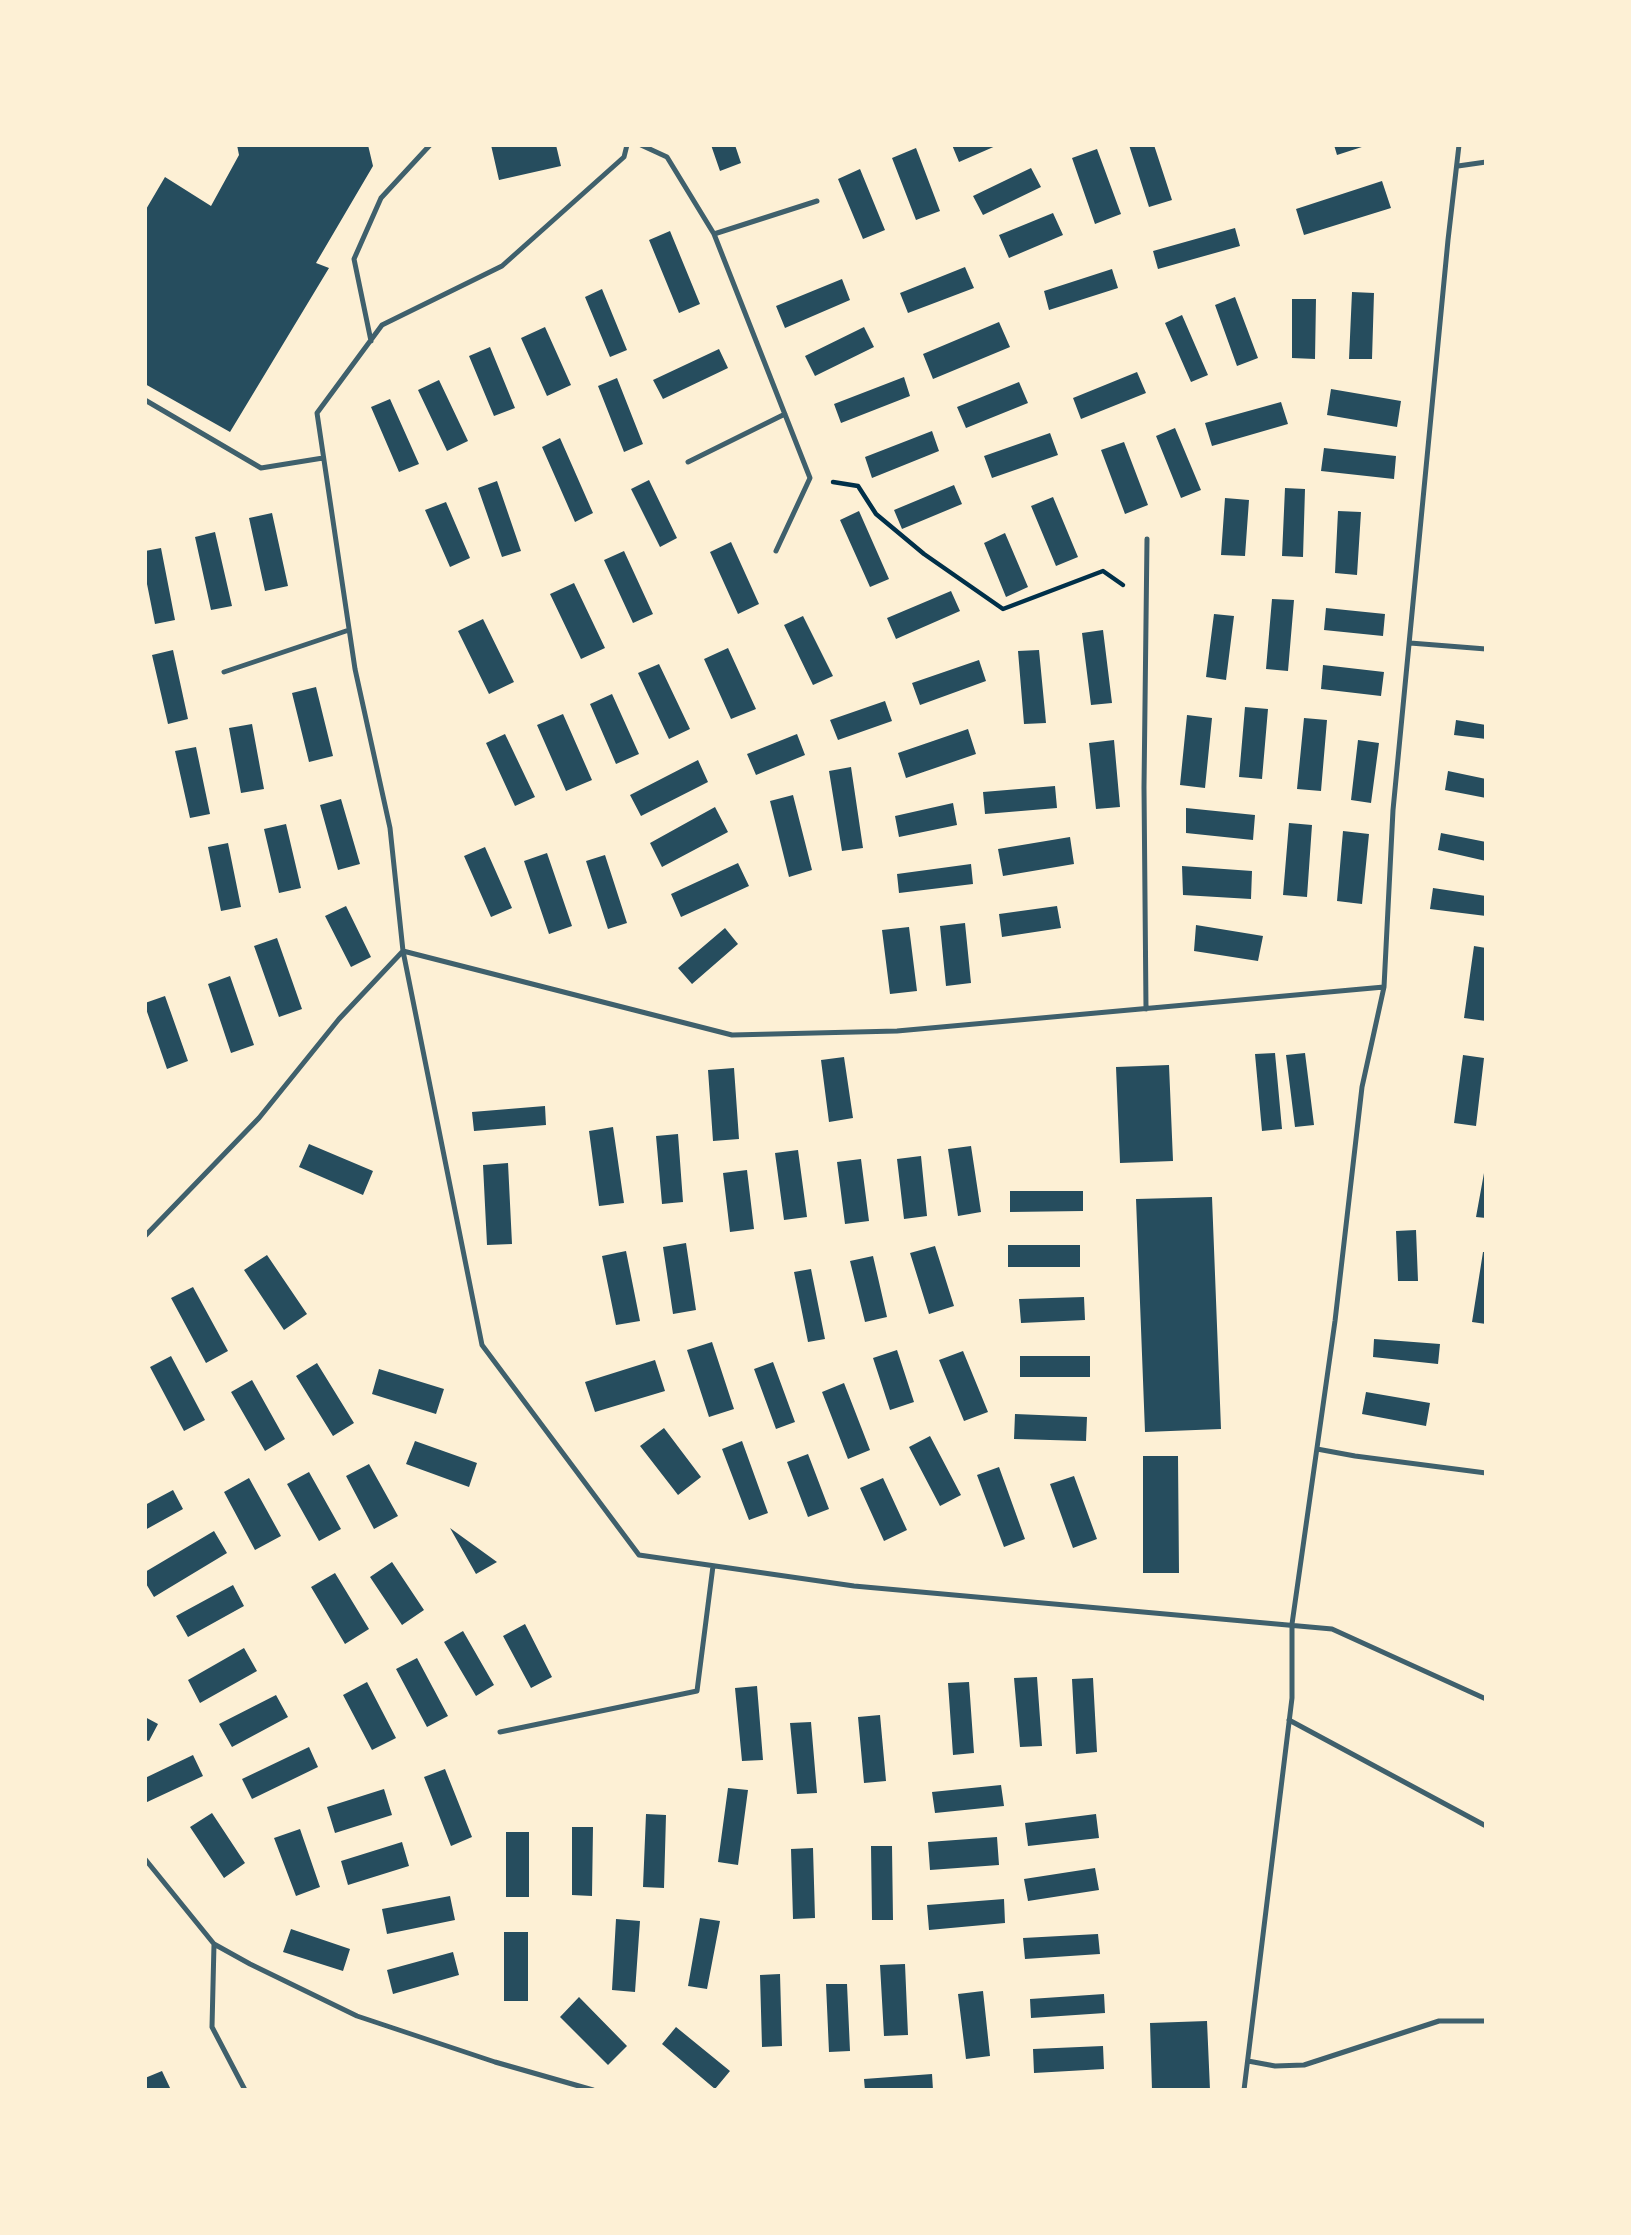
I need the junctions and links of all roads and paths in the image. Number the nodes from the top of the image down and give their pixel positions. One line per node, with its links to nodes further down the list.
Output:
1 (430, 145): 9 (lane)
2 (627, 145): 9 (lane)
3 (641, 145): 8 (lane)
4 (1460, 145): 6 (lane)
5 (1486, 162): 6 (lane)
6 (1458, 166): 19 (lane)
7 (817, 201): 8 (lane)
8 (714, 234): 11 (lane)
9 (371, 341): 12 (lane)
10 (145, 400): 12 (lane)
11 (785, 414): 13 (lane); 14 (lane)
12 (323, 458): 18 (lane)
13 (688, 462)
14 (810, 478): 16 (lane); 17 (path)
15 (1147, 539): 17 (lane)
16 (776, 551)
17 (1146, 601): 24 (lane)
18 (349, 630): 21 (lane); 22 (lane)
19 (1410, 643): 20 (lane); 23 (lane)
20 (1486, 649)
21 (224, 672)
22 (403, 951): 24 (lane); 25 (lane); 28 (lane)
23 (1384, 988): 24 (lane); 26 (lane)
24 (1146, 1009)
25 (145, 1236)
26 (1317, 1449): 27 (lane); 29 (lane)
27 (1486, 1473)
28 (713, 1566): 29 (lane); 32 (lane)
29 (1292, 1624): 30 (lane); 31 (lane)
30 (1486, 1699)
31 (1289, 1720): 33 (lane); 37 (lane)
32 (500, 1732)
33 (1486, 1826)
34 (145, 1859): 35 (lane)
35 (214, 1944): 38 (lane); 39 (lane)
36 (1486, 2021): 37 (lane)
37 (1248, 2061): 40 (lane)
38 (245, 2090)
39 (593, 2090)
40 (1244, 2090)

